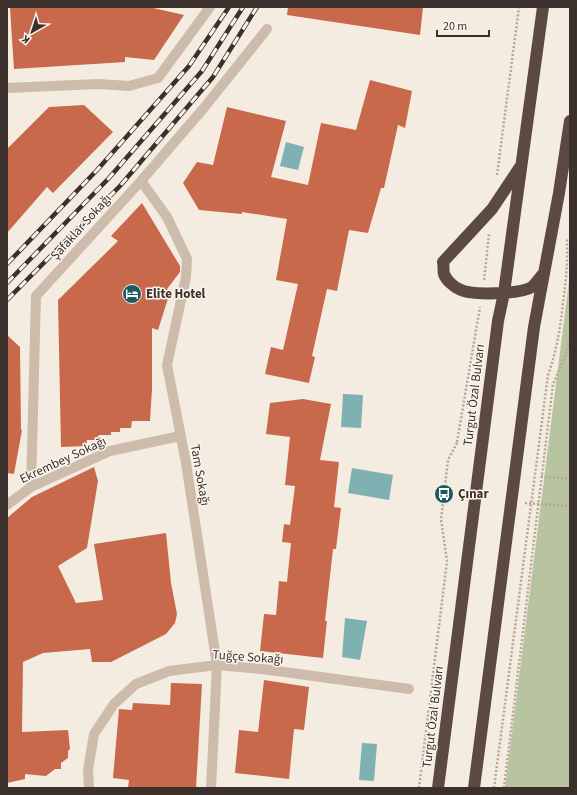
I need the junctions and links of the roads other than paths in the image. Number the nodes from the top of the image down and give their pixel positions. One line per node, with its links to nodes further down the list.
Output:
1 (210, 7): 4 (street)
2 (543, 7): 6 (highway, Turgut Özal Bulvarı)
3 (266, 29): 7 (street, Şafaklar Sokağı)
4 (7, 88)
5 (570, 121): 8 (highway)
6 (522, 165): 9 (highway, Turgut Özal Bulvarı); 9 (highway)
7 (141, 181): 10 (street, Tam Sokağı); 11 (street, Şafaklar Sokağı)
8 (544, 273): 9 (highway); 18 (highway)
9 (504, 293): 17 (highway, Turgut Özal Bulvarı)
10 (180, 436): 11 (street, Ekrembey Sokağı); 13 (street, Tam Sokağı)
11 (31, 487): 12 (street, Ekrembey Sokağı)
12 (7, 505)
13 (217, 665): 14 (street, Tuğçe Sokağı); 15 (street, Tuğçe Sokağı); 16 (street, Tam Sokağı)
14 (408, 689)
15 (89, 788)
16 (211, 788)
17 (438, 788)
18 (474, 788)

